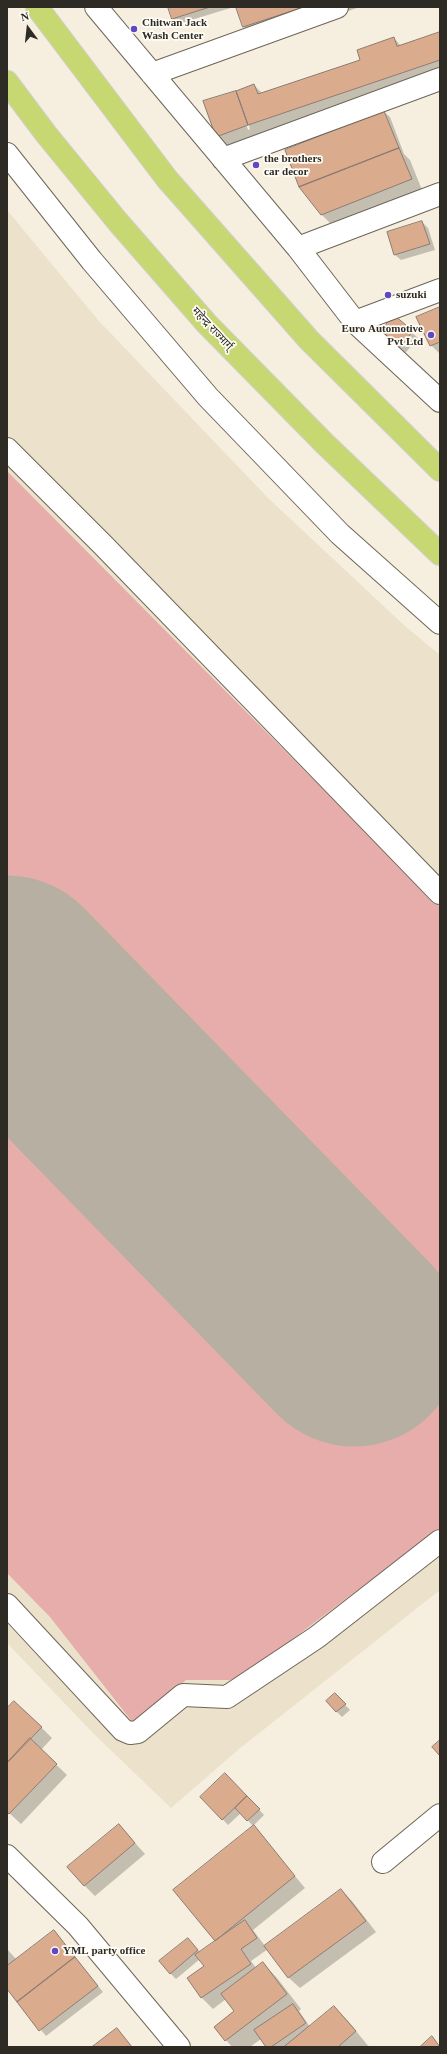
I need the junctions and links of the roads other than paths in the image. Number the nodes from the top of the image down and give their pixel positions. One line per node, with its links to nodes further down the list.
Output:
1 (37, 7): 15 (highway)
2 (96, 7): 4 (street)
3 (337, 7): 4 (street)
4 (152, 74): 8 (street)
5 (440, 79): 8 (street)
6 (7, 82): 16 (highway, महेन्द्र राज्मार्ग्)
7 (7, 154): 17 (street)
8 (223, 159): 10 (street)
9 (440, 194): 10 (street)
10 (298, 248): 12 (street)
11 (440, 290): 12 (street)
12 (355, 322): 13 (street)
13 (440, 401)
14 (7, 449): 18 (street)
15 (440, 470)
16 (440, 554)
17 (440, 623)
18 (440, 893)
19 (440, 1541): 20 (street)
20 (7, 1605)
21 (440, 1815): 23 (street)
22 (7, 1856): 24 (street)
23 (383, 1862)
24 (179, 2047)

